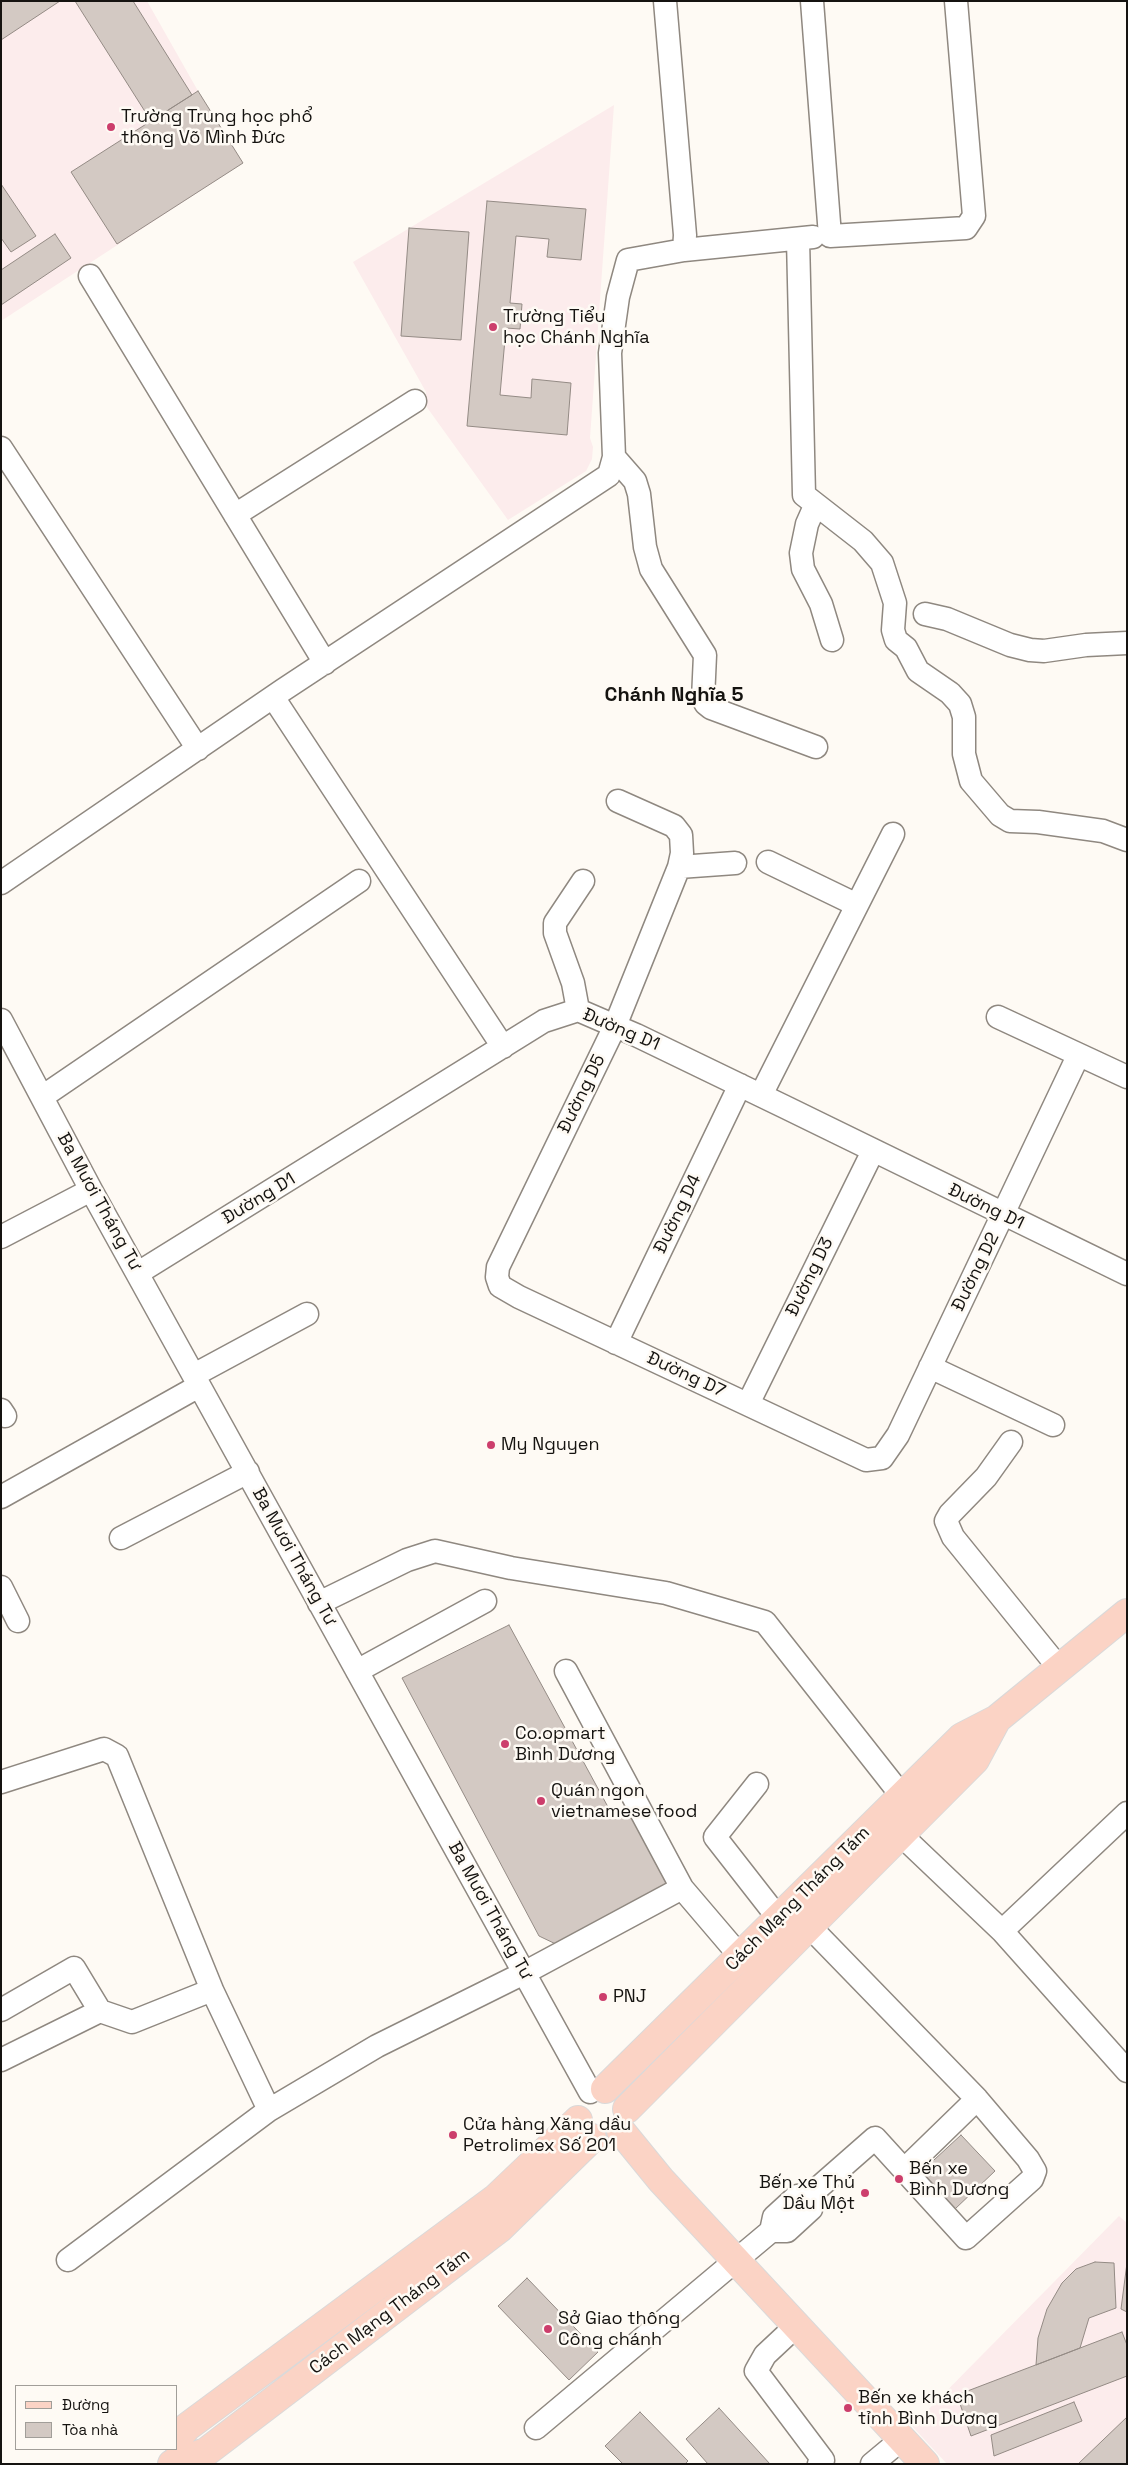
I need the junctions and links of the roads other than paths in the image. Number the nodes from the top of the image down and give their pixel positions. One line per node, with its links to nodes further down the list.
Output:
1 (665, 1): 6 (street)
2 (812, 1): 4 (street)
3 (956, 1): 4 (street)
4 (830, 236): 5 (street)
5 (798, 239): 6 (street); 11 (street)
6 (684, 250): 10 (street)
7 (90, 276): 12 (street)
8 (415, 401): 12 (street)
9 (1, 448): 19 (street)
10 (614, 458): 16 (street); 18 (street)
11 (815, 506): 14 (street); 22 (street)
12 (235, 516): 16 (street)
13 (925, 614): 15 (street)
14 (832, 640)
15 (1127, 643)
16 (325, 663): 17 (street)
17 (273, 698): 19 (street); 34 (street)
18 (816, 747)
19 (198, 749): 28 (street)
20 (618, 801): 25 (street, Đường D5)
21 (893, 834): 29 (street)
22 (1127, 840)
23 (768, 862): 29 (street)
24 (734, 863): 25 (street)
25 (679, 867): 33 (street, Đường D5)
26 (359, 881): 39 (street)
27 (583, 881): 30 (street)
28 (1, 883)
29 (857, 905): 38 (street)
30 (578, 1010): 33 (street, Đường D1); 34 (street, Đường D1)
31 (998, 1017): 35 (street)
32 (1, 1020): 39 (street, Ba Mươi Tháng Tư)
33 (615, 1026): 37 (street, Đường D1); 46 (street, Đường D5)
34 (503, 1047): 44 (street, Đường D1)
35 (1078, 1056): 36 (street); 42 (street, Đường D2)
36 (1127, 1077)
37 (740, 1085): 38 (street, Đường D1); 48 (street, Đường D4)
38 (761, 1095): 40 (street, Đường D1)
39 (42, 1097): 41 (street, Ba Mươi Tháng Tư)
40 (873, 1151): 42 (street, Đường D1); 51 (street, Đường D3)
41 (92, 1190): 43 (street); 44 (street, Ba Mươi Tháng Tư)
42 (1004, 1216): 45 (street, Đường D1); 49 (street, Đường D2)
43 (1, 1237)
44 (138, 1274): 50 (street, Ba Mươi Tháng Tư)
45 (1127, 1274)
46 (497, 1277): 48 (street, Đường D7)
47 (307, 1314): 50 (street)
48 (616, 1343): 51 (street, Đường D7)
49 (930, 1367): 52 (street); 54 (street, Đường D2)
50 (196, 1380): 55 (street, Ba Mươi Tháng Tư); 56 (street)
51 (748, 1404): 54 (street, Đường D7)
52 (1053, 1424)
53 (1011, 1442): 63 (street)
54 (882, 1458)
55 (248, 1472): 57 (street); 60 (street, Ba Mươi Tháng Tư)
56 (1, 1497)
57 (121, 1538)
58 (1, 1587): 62 (street)
59 (485, 1601): 64 (street)
60 (319, 1602): 64 (street, Ba Mươi Tháng Tư); 69 (street)
61 (1127, 1613): 63 (main road, Cách Mạng Tháng Tám)
62 (18, 1621)
63 (1059, 1668): 66 (main road, Cách Mạng Tháng Tám)
64 (357, 1671): 77 (street, Ba Mươi Tháng Tư)
65 (566, 1671): 72 (street)
66 (998, 1719): 69 (main road, Cách Mạng Tháng Tám); 71 (main road, Cách Mạng Tháng Tám)
67 (1, 1782): 78 (street)
68 (757, 1784): 73 (street)
69 (902, 1796): 73 (main road, Cách Mạng Tháng Tám)
70 (1127, 1813): 75 (street)
71 (900, 1834): 74 (main road, Cách Mạng Tháng Tám); 75 (street)
72 (682, 1888): 76 (street); 77 (street)
73 (779, 1919): 76 (main road, Cách Mạng Tháng Tám)
74 (809, 1926): 84 (street); 86 (main road, Cách Mạng Tháng Tám)
75 (1002, 1932): 82 (street)
76 (740, 1956): 83 (main road, Cách Mạng Tháng Tám)
77 (524, 1973): 83 (street, Ba Mươi Tháng Tư); 85 (street)
78 (212, 1990): 80 (street); 85 (street)
79 (1, 2010): 80 (street)
80 (100, 2011): 81 (street)
81 (1, 2060)
82 (1127, 2071)
83 (597, 2091): 86 (main road); 87 (main road)
84 (977, 2099): 88 (street); 88 (street)
85 (268, 2110): 89 (street)
86 (624, 2120): 87 (main road); 90 (main road)
87 (585, 2129): 93 (main road, Cách Mạng Tháng Tám); 96 (main road, Cách Mạng Tháng Tám)
88 (905, 2169): 90 (street)
89 (68, 2260)
90 (737, 2260): 91 (main road); 92 (street)
91 (796, 2326): 94 (main road); 99 (street)
92 (536, 2428)
93 (178, 2438)
94 (902, 2439): 100 (street); 101 (main road)
95 (168, 2450): 97 (main road)
96 (211, 2458): 98 (main road, Cách Mạng Tháng Tám)
97 (157, 2464)
98 (172, 2464)
99 (819, 2464)
100 (872, 2464)
101 (925, 2464)

